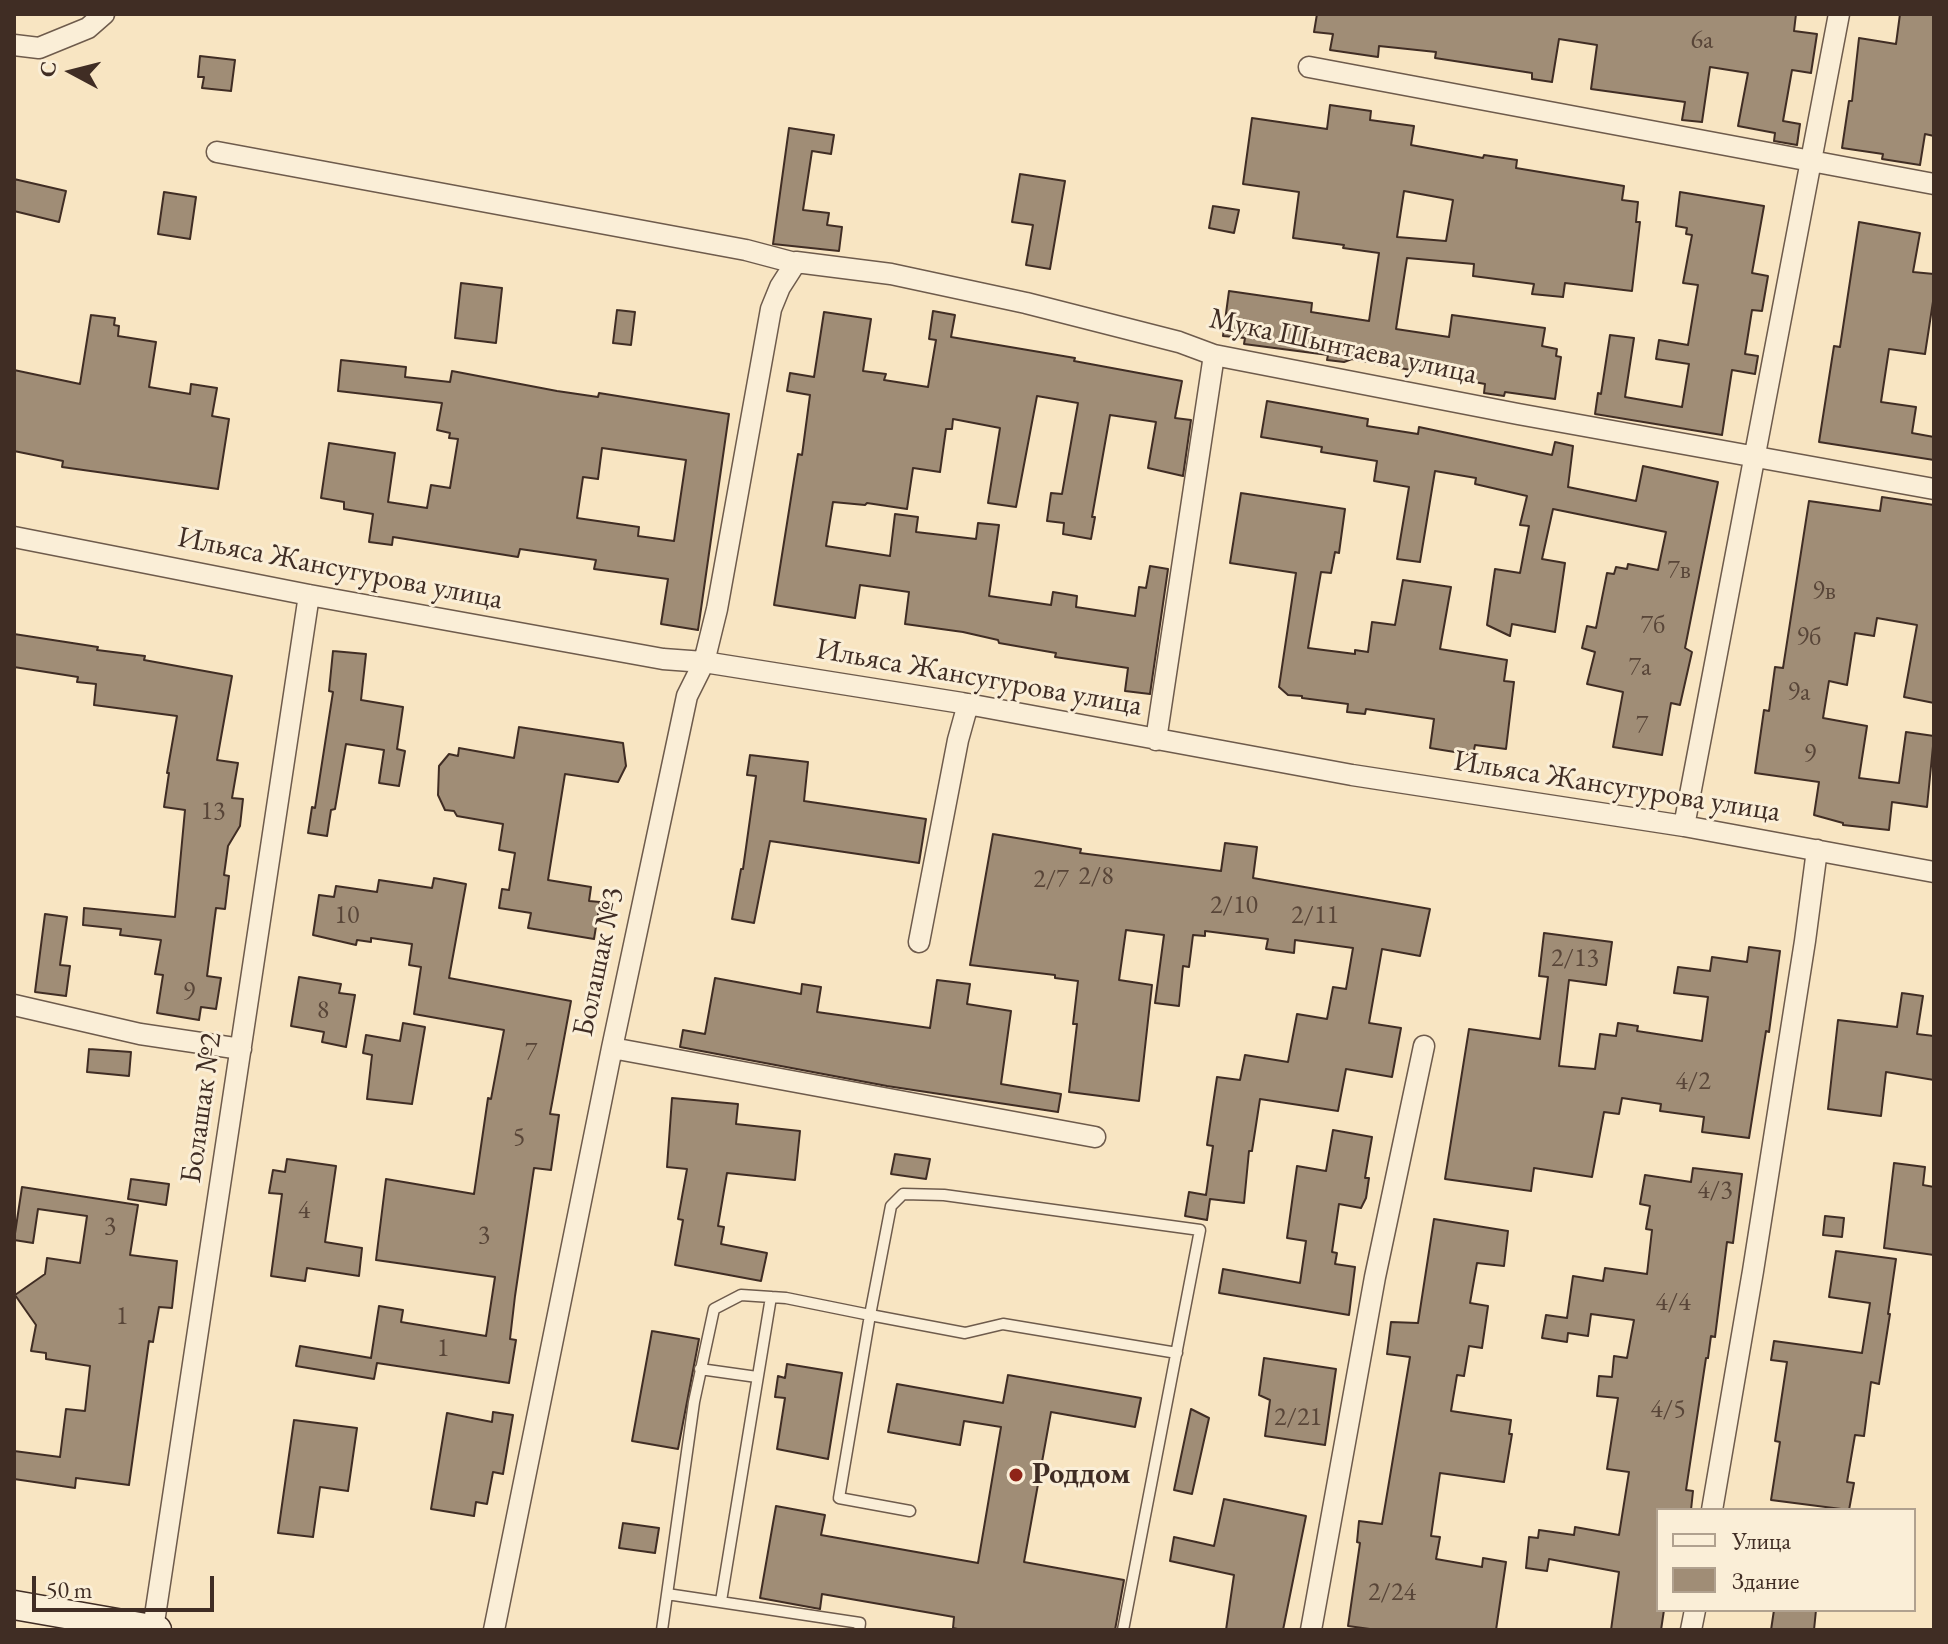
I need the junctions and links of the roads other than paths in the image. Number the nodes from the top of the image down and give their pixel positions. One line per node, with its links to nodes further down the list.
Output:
1 (104, 14): 3 (street)
2 (1839, 14): 6 (street)
3 (14, 45)
4 (1309, 67): 6 (street)
5 (217, 152): 8 (street, Мука Шынтаева улица)
6 (1811, 161): 7 (street); 10 (street)
7 (1934, 184)
8 (795, 263): 9 (street, Мука Шынтаева улица); 14 (street, Болашак №3)
9 (1214, 355): 10 (street, Мука Шынтаева улица); 16 (street)
10 (1755, 456): 11 (street, Мука Шынтаева улица); 17 (street)
11 (1934, 489)
12 (14, 537): 13 (street, Ильяса Жансугурова улица)
13 (309, 595): 14 (street, Ильяса Жансугурова улица); 24 (street, Болашак №2)
14 (704, 662): 15 (street, Ильяса Жансугурова улица); 23 (street, Болашак №3)
15 (968, 704): 16 (street, Ильяса Жансугурова улица); 20 (street)
16 (1156, 740): 17 (street, Ильяса Жансугурова улица)
17 (1684, 826): 18 (street, Ильяса Жансугурова улица)
18 (1817, 850): 19 (street, Ильяса Жансугурова улица); 31 (street)
19 (1934, 872)
20 (919, 942)
21 (14, 1005): 24 (street)
22 (1424, 1046): 41 (street)
23 (612, 1048): 25 (street); 37 (street, Болашак №3)
24 (241, 1049): 36 (street, Болашак №2)
25 (1095, 1137)
26 (771, 1297): 27 (lane); 29 (lane); 30 (lane)
27 (870, 1315): 28 (lane); 28 (lane); 32 (lane)
28 (1177, 1353): 40 (lane)
29 (700, 1369): 30 (lane); 33 (lane)
30 (757, 1377): 34 (lane)
31 (1712, 1508)
32 (910, 1511)
33 (667, 1594): 34 (lane); 38 (lane)
34 (721, 1601): 39 (lane)
35 (14, 1605): 36 (main road)
36 (155, 1630)
37 (494, 1630)
38 (662, 1630)
39 (859, 1630)
40 (1123, 1630)
41 (1311, 1630)

